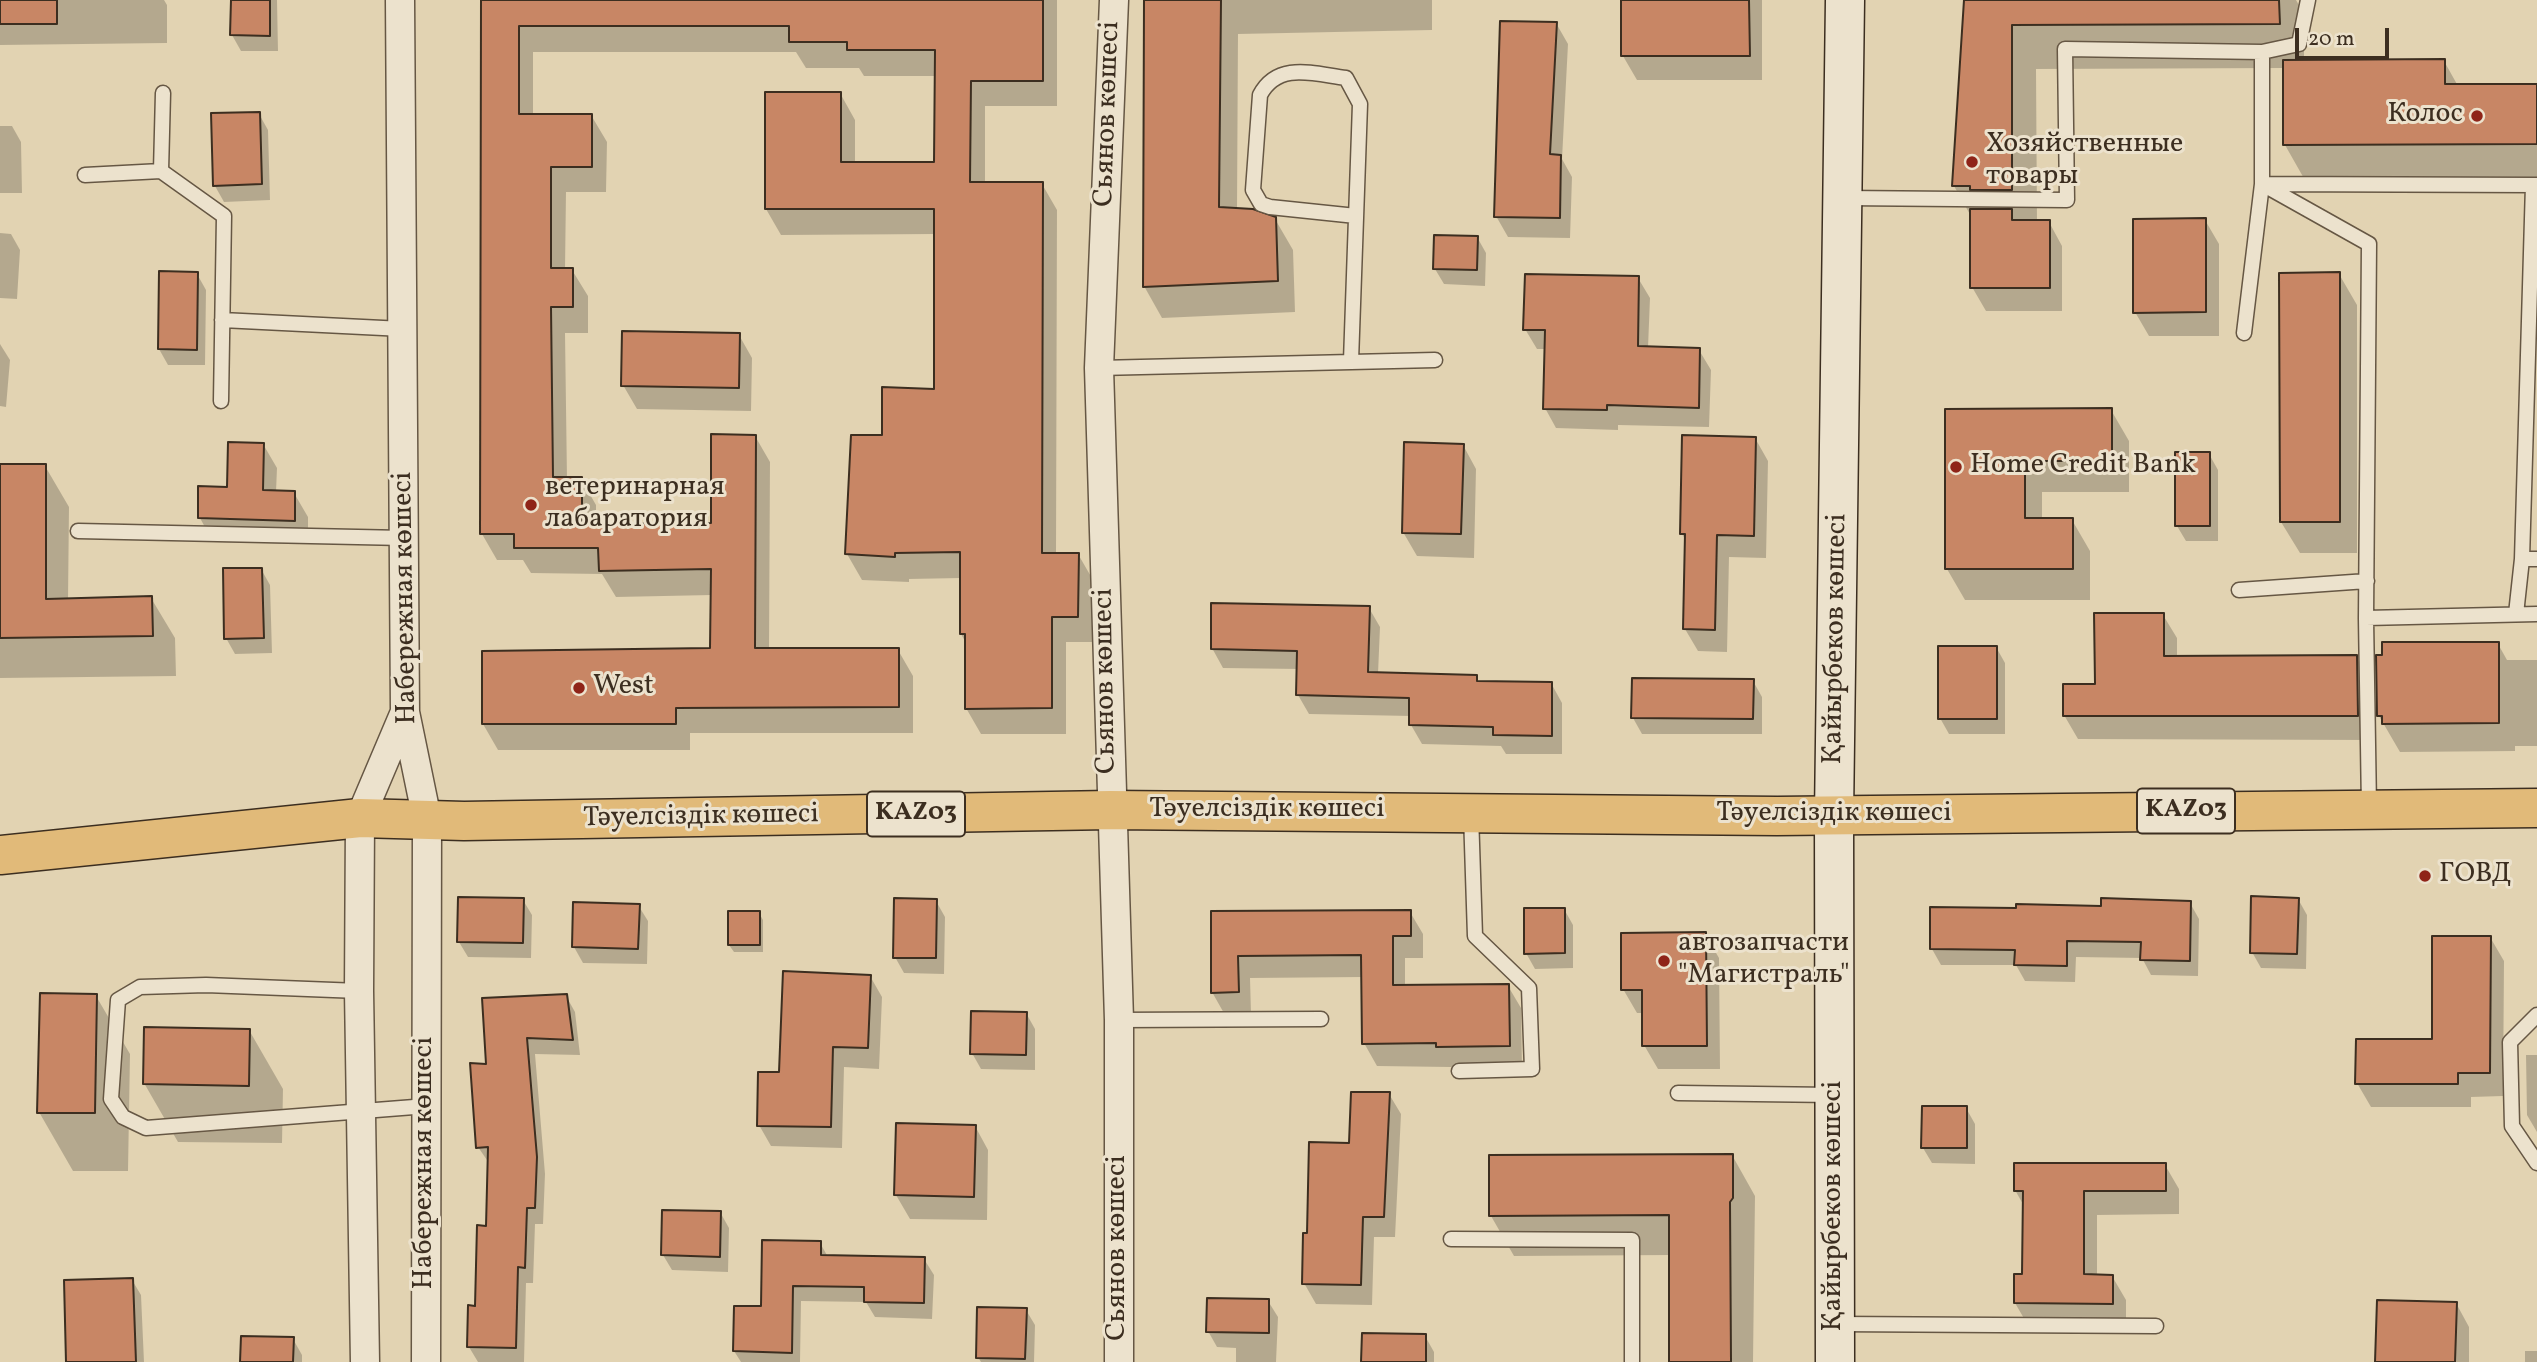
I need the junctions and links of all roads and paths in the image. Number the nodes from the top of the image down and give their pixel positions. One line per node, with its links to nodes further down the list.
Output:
1 (400, 0): 14 (street, Набережная көшесі)
2 (1114, 0): 18 (street, Сьянов көшесі)
3 (1845, 0): 11 (main road, Қайырбеков көшесі)
4 (2308, 0): 5 (lane)
5 (2262, 52): 9 (lane); 11 (lane)
6 (163, 93): 7 (lane)
7 (161, 172): 8 (lane); 13 (lane)
8 (85, 175)
9 (2262, 184): 10 (lane); 15 (lane); 23 (lane)
10 (2535, 185): 22 (lane)
11 (1843, 198): 33 (main road, Қайырбеков көшесі)
12 (1356, 216): 12 (lane); 17 (lane)
13 (222, 320): 14 (lane); 19 (lane)
14 (403, 329): 21 (street, Набережная көшесі)
15 (2244, 333)
16 (1435, 360): 17 (lane)
17 (1351, 361): 18 (lane)
18 (1099, 368): 30 (street, Сьянов көшесі)
19 (220, 401)
20 (78, 531): 21 (lane)
21 (404, 538): 28 (street, Набережная көшесі)
22 (2529, 559): 25 (lane)
23 (2367, 580): 24 (lane); 27 (lane)
24 (2239, 590)
25 (2515, 614): 26 (lane); 27 (lane)
26 (2537, 614)
27 (2366, 618): 31 (lane)
28 (405, 712): 34 (street); 35 (street, Набережная көшесі)
29 (2537, 807): 31 (main road, Тәуелсіздік көшесі / KАZ03)
30 (1110, 810): 32 (main road, Тәуелсіздік көшесі / KАZ03); 35 (main road, Тәуелсіздік көшесі / KАZ03); 40 (street, Сьянов көшесі)
31 (2369, 810): 33 (main road, Тәуелсіздік көшесі / KАZ03)
32 (1471, 813): 33 (main road, Тәуелсіздік көшесі / KАZ03); 41 (lane)
33 (1835, 816): 43 (main road, Қайырбеков көшесі)
34 (360, 818): 35 (main road, Тәуелсіздік көшесі / KАZ03); 36 (main road, Тәуелсіздік көшесі / KАZ03); 37 (street)
35 (427, 819): 44 (street, Набережная көшесі)
36 (0, 855)
37 (359, 991): 45 (street); 45 (lane)
38 (2537, 1015): 46 (lane)
39 (1321, 1019): 40 (lane)
40 (1119, 1020): 52 (street, Сьянов көшесі)
41 (1459, 1071)
42 (1678, 1093): 43 (lane)
43 (1835, 1095): 48 (main road, Қайырбеков көшесі)
44 (427, 1106): 45 (lane); 51 (street, Набережная көшесі)
45 (360, 1114): 50 (street)
46 (2537, 1163)
47 (1451, 1239): 53 (lane)
48 (1835, 1324): 49 (lane); 54 (main road, Қайырбеков көшесі)
49 (2156, 1326)
50 (365, 1362)
51 (426, 1362)
52 (1119, 1362)
53 (1632, 1362)
54 (1835, 1362)

